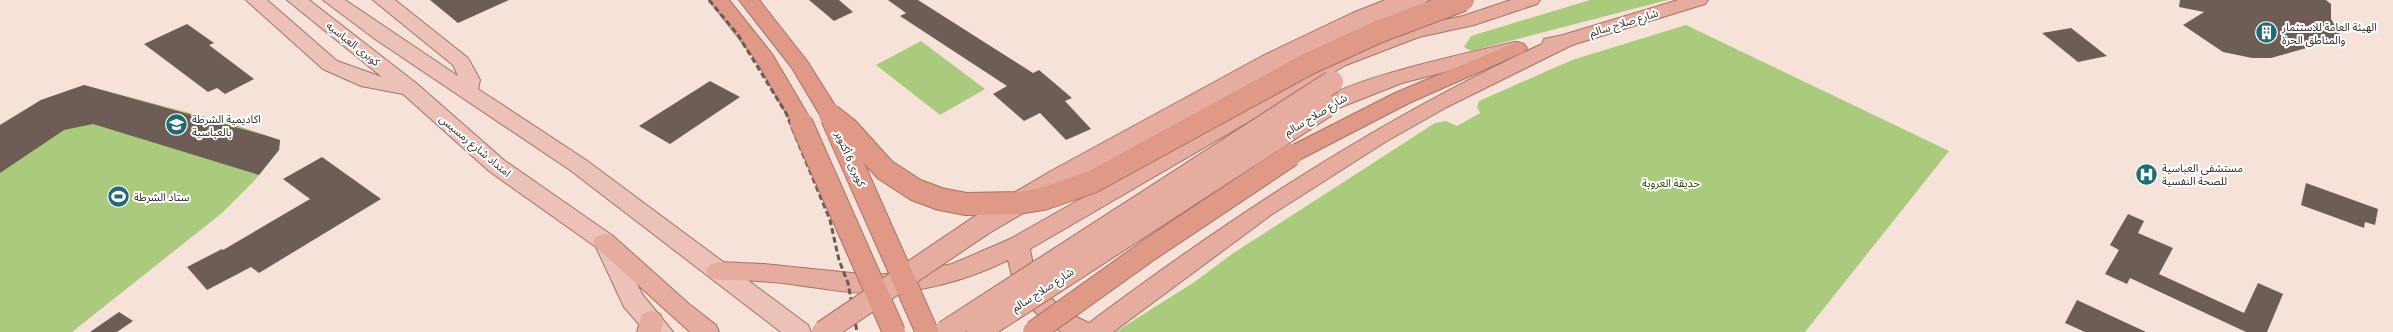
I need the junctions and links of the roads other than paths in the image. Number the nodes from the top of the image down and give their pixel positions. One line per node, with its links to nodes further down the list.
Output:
1 (256, 0): 14 (main road)
2 (297, 0): 14 (main road, كوبرى العباسيه)
3 (333, 0): 15 (main road, كوبرى العباسيه)
4 (382, 0): 15 (main road)
5 (719, 0): 24 (highway, bridge)
6 (749, 0): 16 (highway, كوبرى 6 أكتوبر)
7 (1415, 0): 23 (highway, bridge)
8 (1463, 0): 16 (highway, bridge)
9 (1530, 0): 11 (highway, شارع صلاح سالم)
10 (1698, 0): 12 (highway, شارع صلاح سالم)
11 (1436, 26): 18 (highway); 26 (highway, شارع صلاح سالم, bridge)
12 (1565, 41): 13 (highway, شارع صلاح سالم); 30 (highway)
13 (1516, 48): 27 (highway, شارع صلاح سالم, bridge); 28 (highway, bridge)
14 (409, 88): 17 (main road, امتداد شارع رمسيس)
15 (468, 92): 19 (main road)
16 (830, 115): 25 (highway, كوبرى 6 أكتوبر, bridge)
17 (605, 242): 20 (main road, امتداد شارع رمسيس); 21 (highway)
18 (1018, 245): 19 (highway); 29 (highway)
19 (718, 271): 22 (main road)
20 (654, 328)
21 (707, 332)
22 (799, 332)
23 (823, 332)
24 (894, 332)
25 (927, 332)
26 (945, 332)
27 (978, 332)
28 (1034, 332)
29 (1086, 332)
30 (1095, 332)

